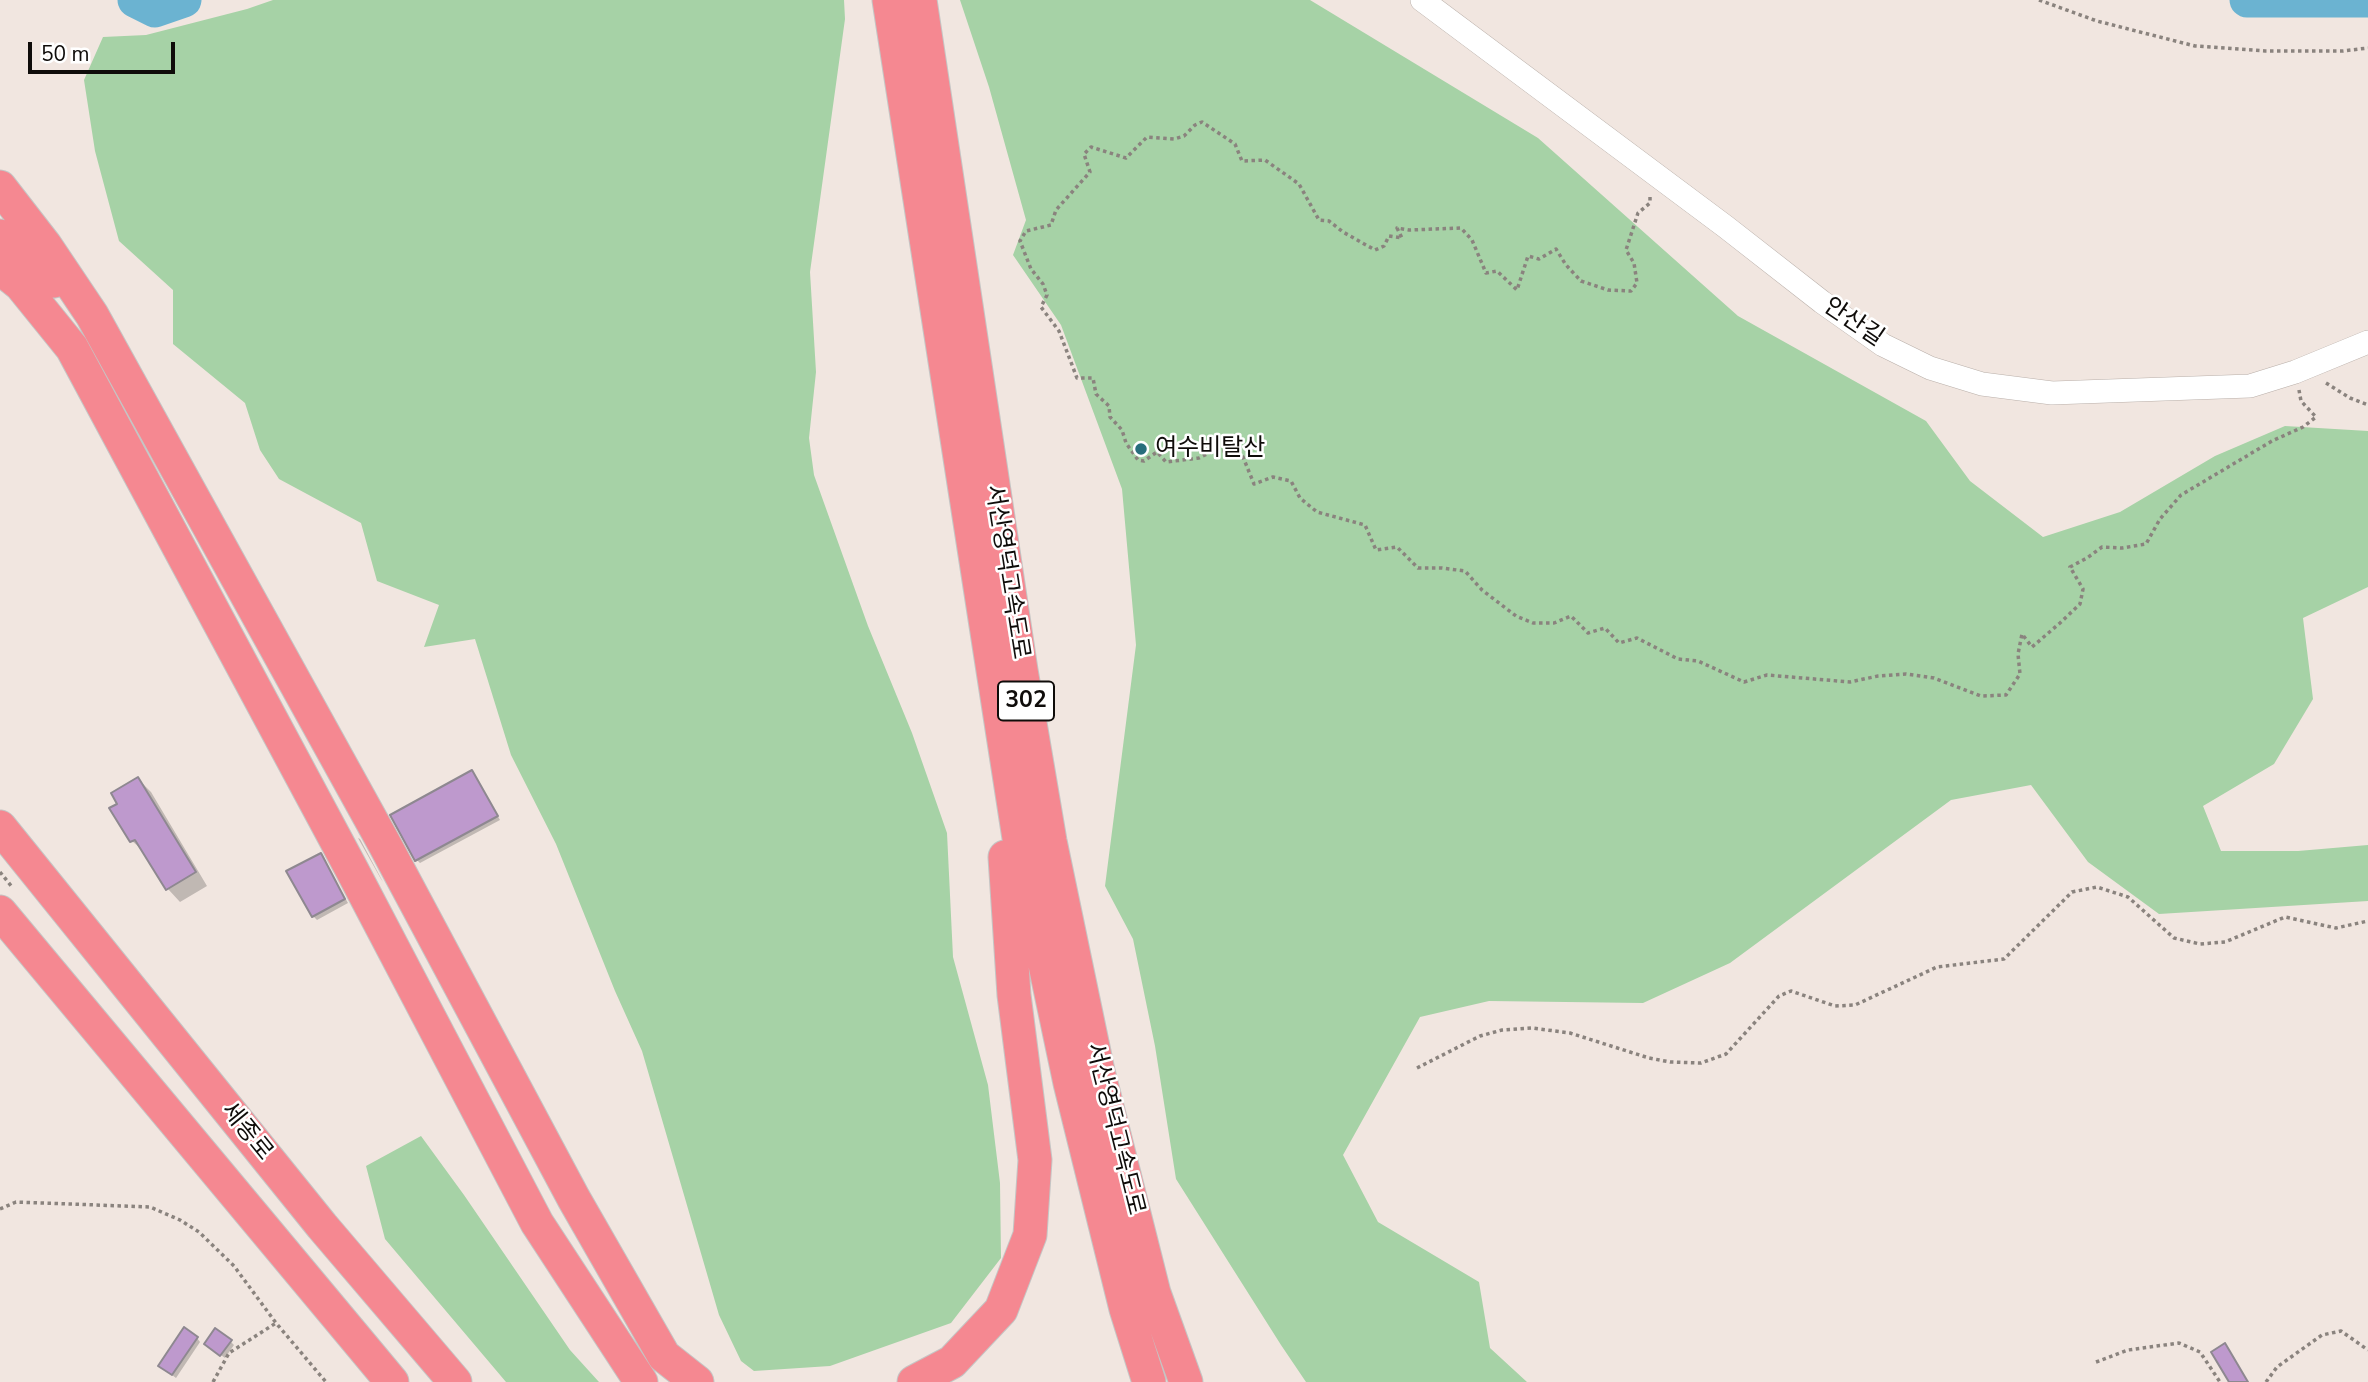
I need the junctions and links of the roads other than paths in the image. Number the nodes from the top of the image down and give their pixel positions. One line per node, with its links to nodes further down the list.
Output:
1 (1422, 0): 8 (street, 안산길)
2 (905, 5): 10 (highway, 서산영덕고속도로 / 302); 21 (highway, 서산영덕고속도로 / 302)
3 (0, 187): 7 (highway)
4 (0, 236): 7 (highway)
5 (0, 268): 9 (highway)
6 (0, 298): 9 (highway)
7 (92, 315): 13 (highway)
8 (2368, 342)
9 (72, 348): 16 (highway)
10 (993, 680): 19 (highway); 20 (highway, 서산영덕고속도로 / 302)
11 (0, 827): 15 (highway, 세종로)
12 (0, 912): 14 (highway, 세종로)
13 (664, 1356): 17 (highway); 18 (highway)
14 (392, 1382)
15 (455, 1382)
16 (641, 1382)
17 (697, 1382)
18 (716, 1382)
19 (914, 1382)
20 (1149, 1382)
21 (1186, 1382)

